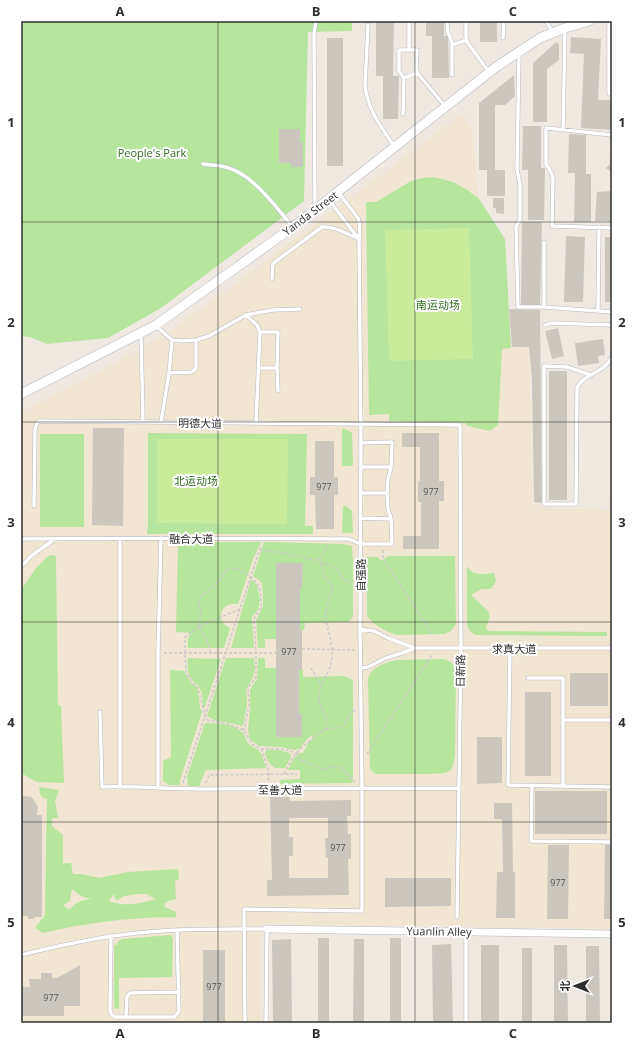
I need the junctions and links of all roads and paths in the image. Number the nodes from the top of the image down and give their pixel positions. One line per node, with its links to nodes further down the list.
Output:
1 (316, 21): 31 (lane)
2 (409, 21): 16 (lane)
3 (447, 21): 15 (lane)
4 (466, 21): 14 (lane)
5 (504, 21): 13 (lane)
6 (546, 21): 12 (lane)
7 (589, 21): 9 (main road, Yanda Street)
8 (609, 21): 22 (lane)
9 (576, 22): 11 (main road, Yanda Street)
10 (368, 25): 27 (lane)
11 (565, 28): 12 (main road, Yanda Street); 25 (lane)
12 (554, 33): 17 (main road, Yanda Street)
13 (503, 38)
14 (467, 40): 15 (lane); 18 (lane)
15 (452, 45): 20 (lane)
16 (409, 50): 19 (lane); 21 (lane)
17 (519, 52): 18 (main road, Yanda Street); 38 (lane)
18 (490, 72): 23 (main road, Yanda Street)
19 (417, 73): 21 (lane); 23 (lane)
20 (452, 75)
21 (404, 78): 24 (lane)
22 (609, 94)
23 (445, 107): 27 (main road, Yanda Street)
24 (403, 114)
25 (563, 130): 26 (lane); 33 (lane)
26 (612, 135)
27 (394, 147): 29 (main road, Yanda Street)
28 (203, 164): 32 (lane)
29 (338, 192): 30 (main road, Yanda Street); 35 (lane, 自强路)
30 (328, 199): 31 (main road, Yanda Street); 35 (lane)
31 (315, 210): 32 (main road, Yanda Street)
32 (293, 227): 43 (main road, Yanda Street)
33 (599, 227): 34 (lane); 40 (lane)
34 (612, 228)
35 (359, 239): 37 (lane); 60 (lane, 自强路)
36 (544, 242): 38 (lane)
37 (272, 279)
38 (544, 307): 40 (lane)
39 (300, 309): 42 (lane)
40 (598, 311): 41 (lane)
41 (612, 312)
42 (246, 315): 46 (lane); 49 (lane)
43 (156, 325): 47 (main road, Yanda Street); 48 (lane)
44 (545, 325): 45 (lane)
45 (612, 325)
46 (260, 332): 51 (lane); 52 (lane)
47 (141, 333): 56 (main road, Yanda Street); 57 (lane)
48 (172, 340): 49 (lane); 53 (lane)
49 (196, 340): 53 (lane)
50 (612, 357): 54 (lane)
51 (259, 368): 52 (lane); 59 (lane)
52 (277, 368): 55 (lane)
53 (169, 373): 58 (lane)
54 (591, 375): 54 (lane)
55 (278, 391)
56 (21, 394)
57 (143, 422): 58 (lane, 明德大道); 67 (lane, 明德大道)
58 (161, 422): 59 (lane, 明德大道)
59 (256, 423): 60 (lane, 明德大道)
60 (360, 424): 61 (lane, 明德大道); 62 (lane, 自强路)
61 (460, 425): 90 (lane, 日新路)
62 (360, 442): 63 (lane, 自强路); 64 (lane)
63 (360, 467): 64 (lane); 65 (lane, 自强路)
64 (391, 467): 66 (lane)
65 (360, 493): 66 (lane); 68 (lane, 自强路)
66 (387, 493): 69 (lane)
67 (34, 506)
68 (360, 518): 69 (lane); 76 (lane, 自强路)
69 (391, 519): 77 (lane)
70 (56, 538): 73 (lane, 融合大道); 74 (lane, 融合大道); 81 (lane)
71 (161, 538): 72 (lane, 融合大道); 74 (lane, 融合大道); 96 (lane)
72 (264, 538): 75 (lane, 融合大道); 78 (path)
73 (21, 539)
74 (120, 539): 119 (lane)
75 (330, 539): 76 (lane, 融合大道); 79 (path)
76 (360, 544): 77 (lane, 融合大道); 86 (lane, 自强路)
77 (383, 544): 87 (path)
78 (260, 550): 79 (path); 82 (path)
79 (319, 560): 80 (path)
80 (321, 563): 83 (path); 94 (path)
81 (21, 567)
82 (251, 577): 84 (path); 85 (path); 100 (path)
83 (354, 582)
84 (240, 609): 85 (path); 99 (path)
85 (198, 628): 97 (path); 98 (path)
86 (360, 629): 88 (lane); 95 (lane, 自强路)
87 (433, 635)
88 (415, 648): 89 (lane, 求真大道); 103 (lane)
89 (436, 648): 90 (lane, 求真大道); 115 (path)
90 (461, 648): 91 (lane, 求真大道); 125 (lane, 日新路)
91 (510, 648): 92 (lane, 求真大道); 120 (lane)
92 (612, 648)
93 (302, 650): 94 (path)
94 (333, 650): 95 (path); 105 (path)
95 (360, 650): 103 (lane, 自强路)
96 (158, 653): 97 (path); 122 (lane)
97 (184, 653): 98 (path); 108 (path)
98 (211, 653): 99 (path)
99 (226, 653): 100 (path); 108 (path)
100 (256, 653): 101 (path); 112 (path)
101 (276, 653)
102 (311, 668): 105 (path)
103 (360, 668): 115 (lane, 自强路)
104 (528, 678): 109 (lane)
105 (322, 686): 111 (path)
106 (355, 710): 111 (path)
107 (100, 712): 119 (lane, 至善大道)
108 (205, 716): 112 (path); 124 (path)
109 (563, 720): 110 (lane); 121 (lane)
110 (612, 720)
111 (325, 729): 114 (path)
112 (244, 730): 113 (path)
113 (261, 749): 114 (path); 116 (path)
114 (296, 753): 117 (path); 128 (path)
115 (362, 762): 128 (lane, 自强路)
116 (269, 774): 117 (path); 126 (path); 127 (path)
117 (284, 774): 118 (path)
118 (297, 774)
119 (120, 786): 122 (lane, 至善大道)
120 (532, 786): 121 (lane); 129 (lane)
121 (563, 786): 123 (lane)
122 (158, 787): 124 (lane, 至善大道)
123 (612, 787)
124 (183, 788): 126 (lane, 至善大道)
125 (458, 788): 128 (lane, 至善大道); 130 (lane, 日新路)
126 (204, 789): 127 (lane, 至善大道)
127 (268, 789): 128 (lane, 至善大道)
128 (362, 789): 132 (lane, 自强路)
129 (612, 842)
130 (457, 917)
131 (267, 928): 132 (lane); 134 (street, Yuanlin Alley); 141 (lane)
132 (244, 929): 133 (lane); 140 (lane)
133 (177, 930): 136 (lane); 138 (lane)
134 (466, 931): 135 (street, Yuanlin Alley); 142 (lane)
135 (612, 934)
136 (111, 936): 137 (lane); 139 (lane)
137 (21, 955)
138 (179, 992): 139 (lane); 139 (lane)
139 (126, 1017)
140 (245, 1023)
141 (266, 1023)
142 (466, 1023)

